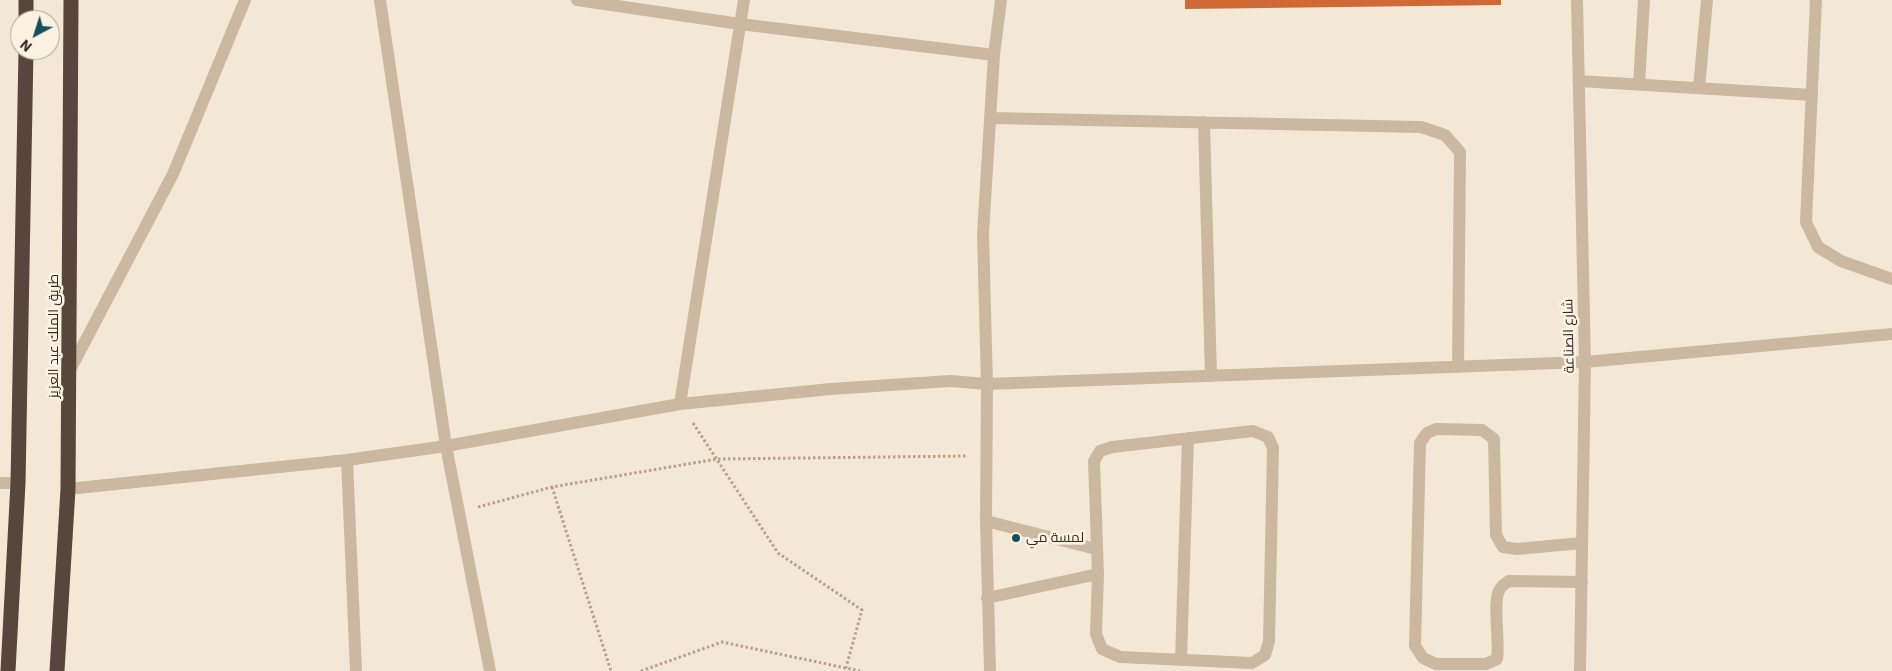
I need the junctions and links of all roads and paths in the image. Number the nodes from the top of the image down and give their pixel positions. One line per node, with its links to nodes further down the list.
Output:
1 (71, 0): 24 (highway, طريق الملك عبد العزيز)
2 (245, 0): 24 (street)
3 (380, 0): 29 (street)
4 (577, 0): 11 (street)
5 (744, 0): 11 (street)
6 (1001, 0): 12 (street)
7 (1578, 0): 14 (street, شارع الصناعة)
8 (1644, 0): 15 (street)
9 (1707, 0): 16 (street)
10 (1816, 0): 17 (street)
11 (740, 24): 12 (street); 27 (street)
12 (994, 55): 18 (street)
13 (26, 60): 33 (highway)
14 (1579, 81): 15 (street); 22 (street, شارع الصناعة)
15 (1639, 84): 16 (street)
16 (1699, 88): 17 (street)
17 (1812, 95): 20 (street)
18 (991, 118): 19 (street); 26 (street)
19 (1204, 122): 23 (street); 25 (street)
20 (1892, 279)
21 (1892, 334): 22 (street)
22 (1585, 362): 23 (street); 39 (street, شارع الصناعة)
23 (1458, 367): 25 (street)
24 (70, 370): 36 (highway, طريق الملك عبد العزيز)
25 (1211, 376): 26 (street)
26 (987, 384): 27 (street); 30 (street)
27 (680, 404): 29 (street); 31 (path)
28 (1188, 438): 40 (street); 44 (street); 44 (street)
29 (446, 446): 32 (street); 37 (street)
30 (985, 455): 31 (path); 38 (street)
31 (716, 459): 35 (path); 45 (path)
32 (346, 460): 36 (street); 48 (street)
33 (18, 483): 34 (street); 46 (highway)
34 (0, 484)
35 (552, 487): 37 (path); 50 (path)
36 (68, 489): 47 (highway, طريق الملك عبد العزيز)
37 (459, 512): 49 (street)
38 (986, 521): 40 (street); 43 (street)
39 (1582, 543): 42 (street, شارع الصناعة); 42 (street)
40 (1096, 549): 41 (street)
41 (1098, 574): 43 (street); 44 (street)
42 (1582, 582): 54 (street, شارع الصناعة)
43 (987, 598): 53 (street)
44 (1181, 660)
45 (845, 669): 51 (path); 52 (path)
46 (8, 671)
47 (57, 671)
48 (356, 671)
49 (490, 671)
50 (611, 671)
51 (641, 671)
52 (860, 671)
53 (990, 671)
54 (1580, 671)

